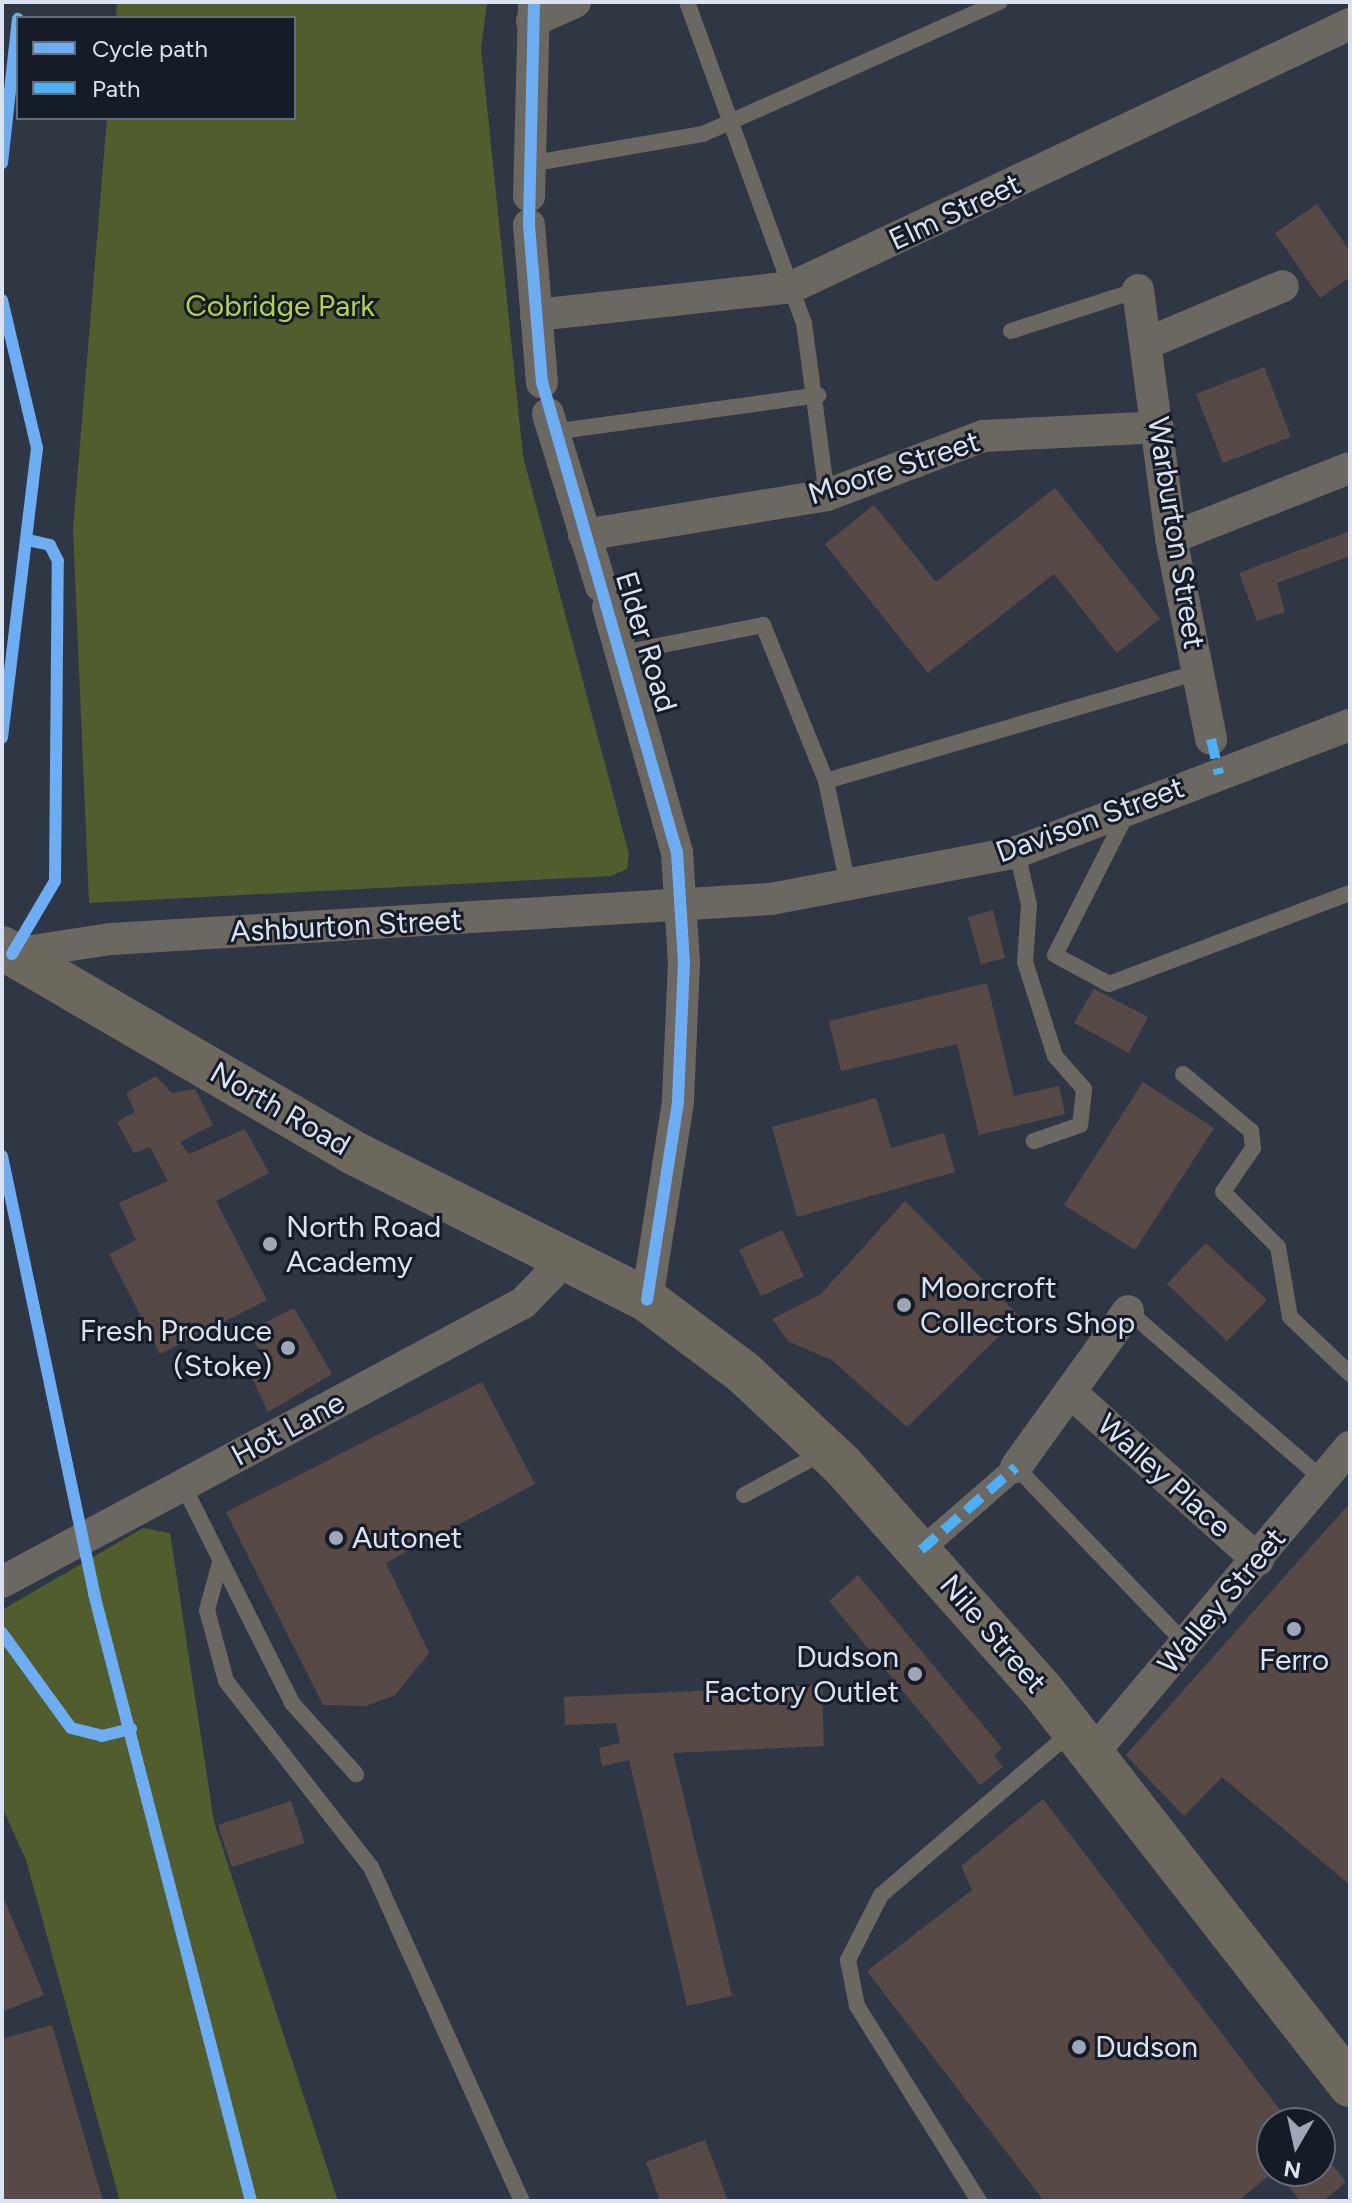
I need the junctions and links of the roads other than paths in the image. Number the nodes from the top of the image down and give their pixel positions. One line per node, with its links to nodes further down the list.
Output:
1 (575, 2): 4 (street)
2 (687, 2): 6 (lane)
3 (1000, 2): 6 (lane)
4 (533, 12): 7 (street, Elder Road)
5 (1350, 24): 9 (street, Elm Street)
6 (733, 123): 7 (lane); 9 (lane)
7 (529, 164): 11 (street, Elder Road)
8 (1283, 286): 13 (street)
9 (792, 287): 11 (street, Elm Street); 15 (lane)
10 (1138, 290): 12 (lane); 13 (street, Warburton Street)
11 (536, 315): 14 (street, Elder Road)
12 (1011, 331)
13 (1150, 342): 17 (street, Warburton Street)
14 (542, 382): 16 (street, Elder Road)
15 (818, 395): 16 (lane); 19 (lane)
16 (551, 423): 20 (street, Elder Road)
17 (1158, 427): 19 (street, Moore Street); 21 (street, Warburton Street)
18 (1350, 468): 21 (street)
19 (827, 495): 20 (street, Moore Street)
20 (584, 535): 22 (street, Elder Road)
21 (1171, 538): 23 (street, Warburton Street)
22 (622, 653): 27 (lane); 32 (street, Elder Road)
23 (1198, 672): 25 (street, Warburton Street); 27 (lane)
24 (1350, 725): 26 (street, Davison Street)
25 (1211, 739): 26 (street, Warburton Street)
26 (1219, 774): 28 (street, Davison Street)
27 (826, 781): 30 (lane)
28 (1131, 806): 29 (street, Davison Street); 31 (lane)
29 (1017, 852): 30 (street, Davison Street); 35 (lane)
30 (848, 885): 32 (street, Davison Street)
31 (1350, 893)
32 (680, 907): 33 (street, Ashburton Street); 37 (street, Elder Road)
33 (7, 951): 36 (main road, North Road)
34 (1183, 1074): 39 (lane)
35 (1034, 1141)
36 (564, 1261): 37 (main road, Nile Street); 45 (street, Hot Lane)
37 (647, 1300): 42 (main road, Nile Street)
38 (1128, 1311): 40 (street); 44 (lane)
39 (1350, 1374)
40 (1070, 1392): 43 (street); 48 (street, Walley Place)
41 (1350, 1447): 44 (street, Walley Street)
42 (827, 1451): 46 (lane); 47 (main road, Nile Street)
43 (1016, 1467): 47 (street); 51 (lane)
44 (1324, 1480): 48 (street, Walley Street)
45 (183, 1485): 49 (lane); 50 (street, Hot Lane)
46 (744, 1495)
47 (921, 1550): 52 (main road, Nile Street)
48 (1258, 1560): 51 (street, Walley Street)
49 (219, 1566): 53 (lane); 55 (lane)
50 (2, 1582)
51 (1186, 1644): 52 (street, Walley Street)
52 (1083, 1741): 54 (main road, Nile Street); 56 (lane)
53 (356, 1774)
54 (1350, 2085)
55 (522, 2201)
56 (979, 2201)

